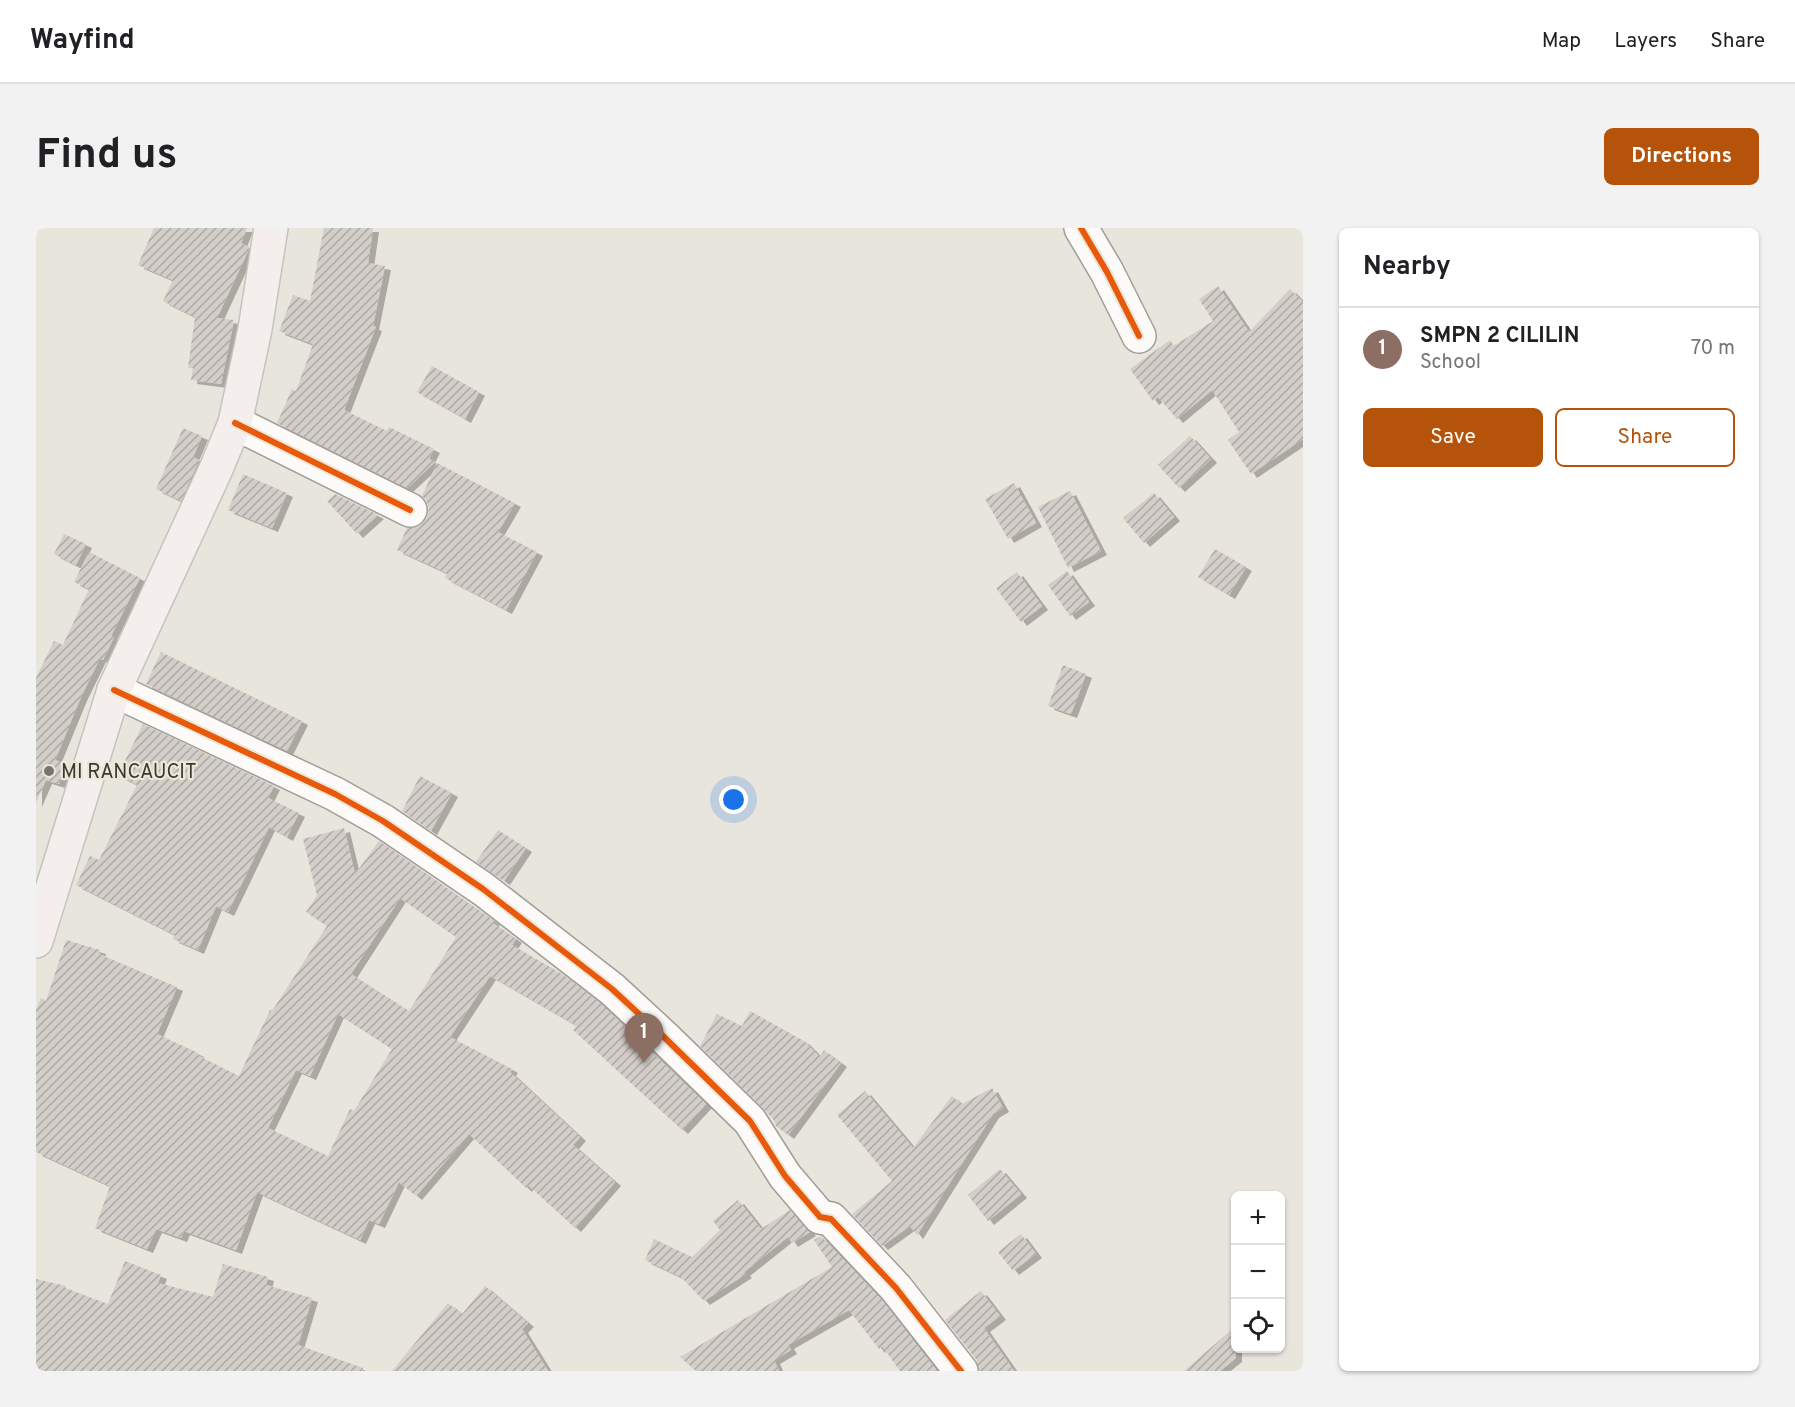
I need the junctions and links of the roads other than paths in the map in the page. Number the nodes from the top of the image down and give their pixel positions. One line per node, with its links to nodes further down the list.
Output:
1 (271, 228): 4 (main road)
2 (1081, 228): 3 (street)
3 (1139, 336)
4 (234, 423): 5 (street); 6 (main road)
5 (410, 510)
6 (114, 690): 7 (main road); 8 (street)
7 (36, 941)
8 (961, 1371)

